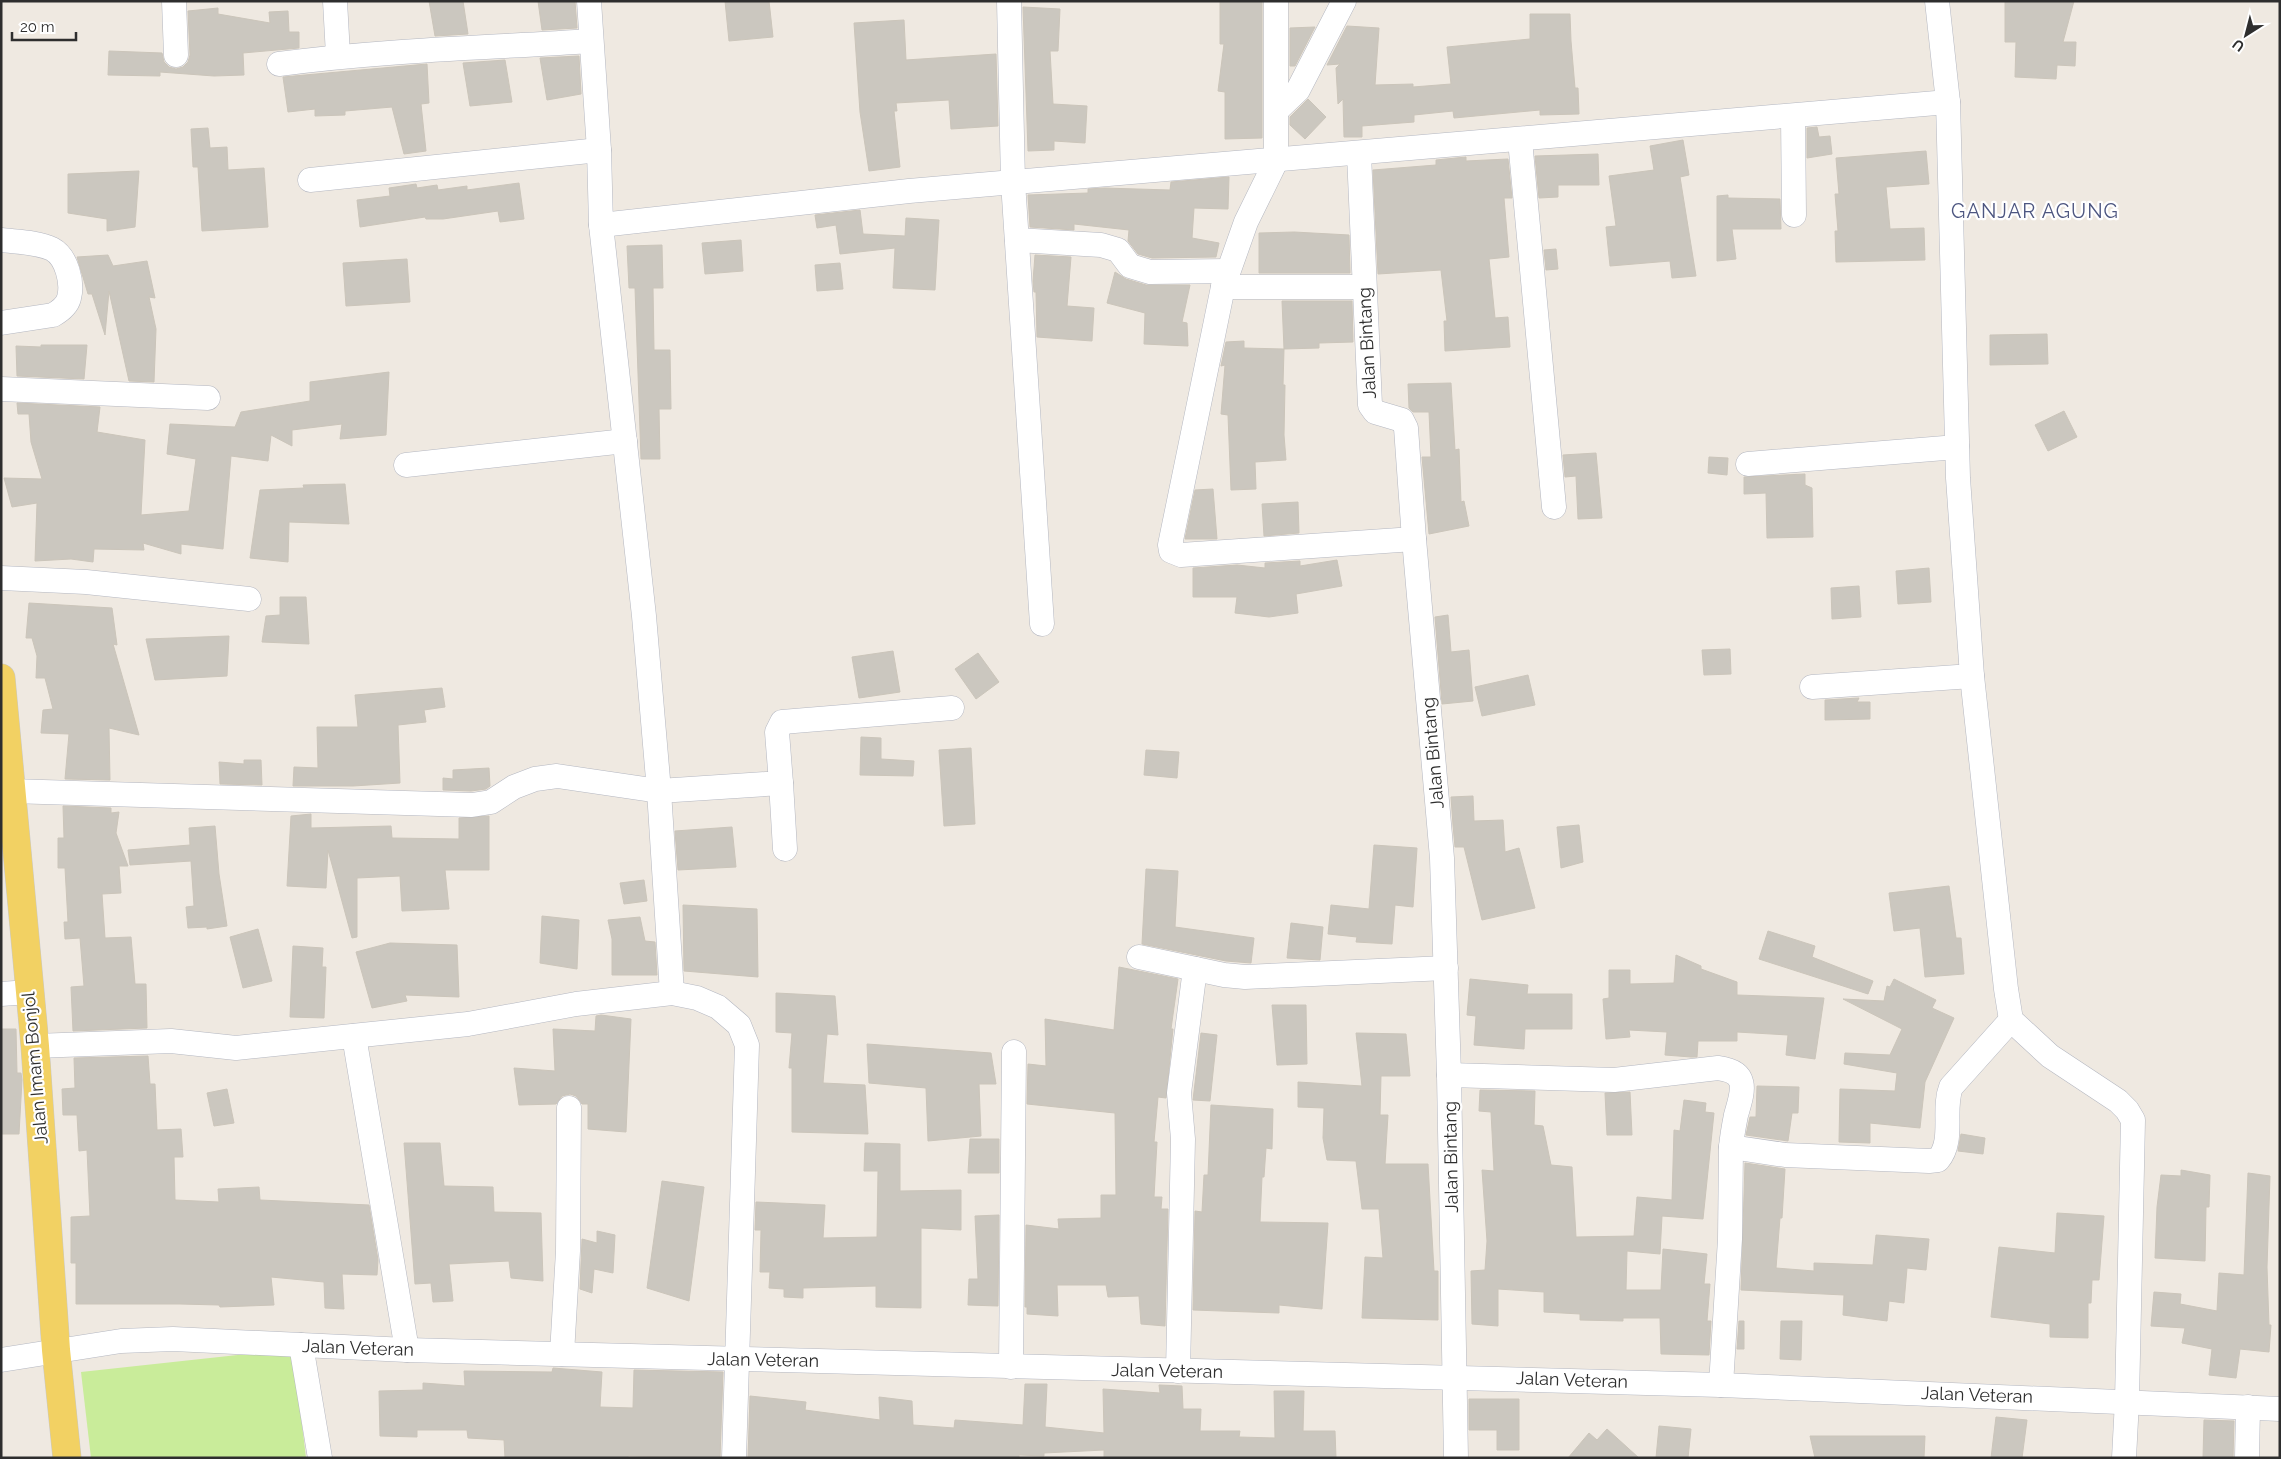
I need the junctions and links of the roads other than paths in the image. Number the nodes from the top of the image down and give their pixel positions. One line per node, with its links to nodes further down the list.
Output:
1 (174, 1): 9 (street)
2 (335, 1): 10 (street)
3 (589, 1): 8 (street)
4 (1009, 1): 20 (street)
5 (1276, 1): 13 (street)
6 (1344, 1): 13 (street)
7 (1937, 1): 12 (street)
8 (591, 41): 10 (street); 16 (street)
9 (176, 55)
10 (338, 56): 11 (street)
11 (278, 64)
12 (1948, 102): 14 (street); 31 (street)
13 (1277, 110): 18 (street)
14 (1793, 116): 15 (street); 21 (street)
15 (1520, 140): 17 (street); 34 (street)
16 (599, 150): 19 (street); 22 (street)
17 (1359, 154): 18 (street); 26 (street, Jalan Bintang)
18 (1276, 161): 20 (street); 25 (street)
19 (310, 180)
20 (1013, 182): 22 (street); 24 (street)
21 (1794, 215)
22 (601, 225): 30 (street)
23 (1, 240): 27 (street)
24 (1017, 240): 25 (street); 38 (street)
25 (1225, 279): 26 (street); 35 (street)
26 (1364, 287): 35 (street, Jalan Bintang)
27 (1, 322)
28 (1, 389): 29 (street)
29 (208, 398)
30 (625, 441): 33 (street); 45 (street)
31 (1957, 447): 32 (street); 39 (street)
32 (1748, 464)
33 (406, 466)
34 (1554, 507)
35 (1414, 539): 48 (street, Jalan Bintang)
36 (1, 578): 37 (street)
37 (249, 599)
38 (1042, 624)
39 (1972, 676): 41 (street); 53 (street)
40 (1, 678): 44 (main road, Jalan Imam Bonjol)
41 (1812, 686)
42 (952, 708): 43 (street)
43 (781, 784): 45 (street); 46 (street)
44 (10, 791): 45 (street); 50 (main road, Jalan Imam Bonjol)
45 (658, 791): 51 (street)
46 (785, 849)
47 (1139, 957): 49 (street)
48 (1446, 968): 49 (street); 57 (street, Jalan Bintang)
49 (1195, 969): 67 (street)
50 (29, 992): 52 (street); 55 (main road, Jalan Imam Bonjol)
51 (672, 993): 54 (street); 65 (street)
52 (1, 994)
53 (2011, 1020): 59 (street); 70 (street)
54 (354, 1036): 55 (street); 62 (street)
55 (35, 1046): 61 (main road, Jalan Imam Bonjol)
56 (1014, 1052): 66 (street)
57 (1450, 1075): 59 (street); 68 (street, Jalan Bintang)
58 (569, 1108): 63 (street)
59 (1731, 1147): 69 (street)
60 (301, 1345): 61 (street, Jalan Veteran); 62 (street, Jalan Veteran); 74 (street)
61 (56, 1350): 64 (street, Jalan Veteran); 73 (main road, Jalan Imam Bonjol)
62 (407, 1350): 63 (street, Jalan Veteran)
63 (562, 1354): 65 (street, Jalan Veteran)
64 (1, 1360)
65 (736, 1360): 66 (street, Jalan Veteran); 75 (street)
66 (1010, 1367): 67 (street, Jalan Veteran)
67 (1178, 1371): 68 (street, Jalan Veteran)
68 (1455, 1376): 69 (street, Jalan Veteran); 76 (street, Jalan Bintang)
69 (1721, 1385): 70 (street, Jalan Veteran)
70 (2127, 1401): 71 (street, Jalan Veteran); 77 (street)
71 (2248, 1407): 72 (street, Jalan Veteran); 78 (street)
72 (2280, 1409)
73 (67, 1458)
74 (320, 1458)
75 (734, 1458)
76 (1456, 1458)
77 (2124, 1458)
78 (2247, 1458)

